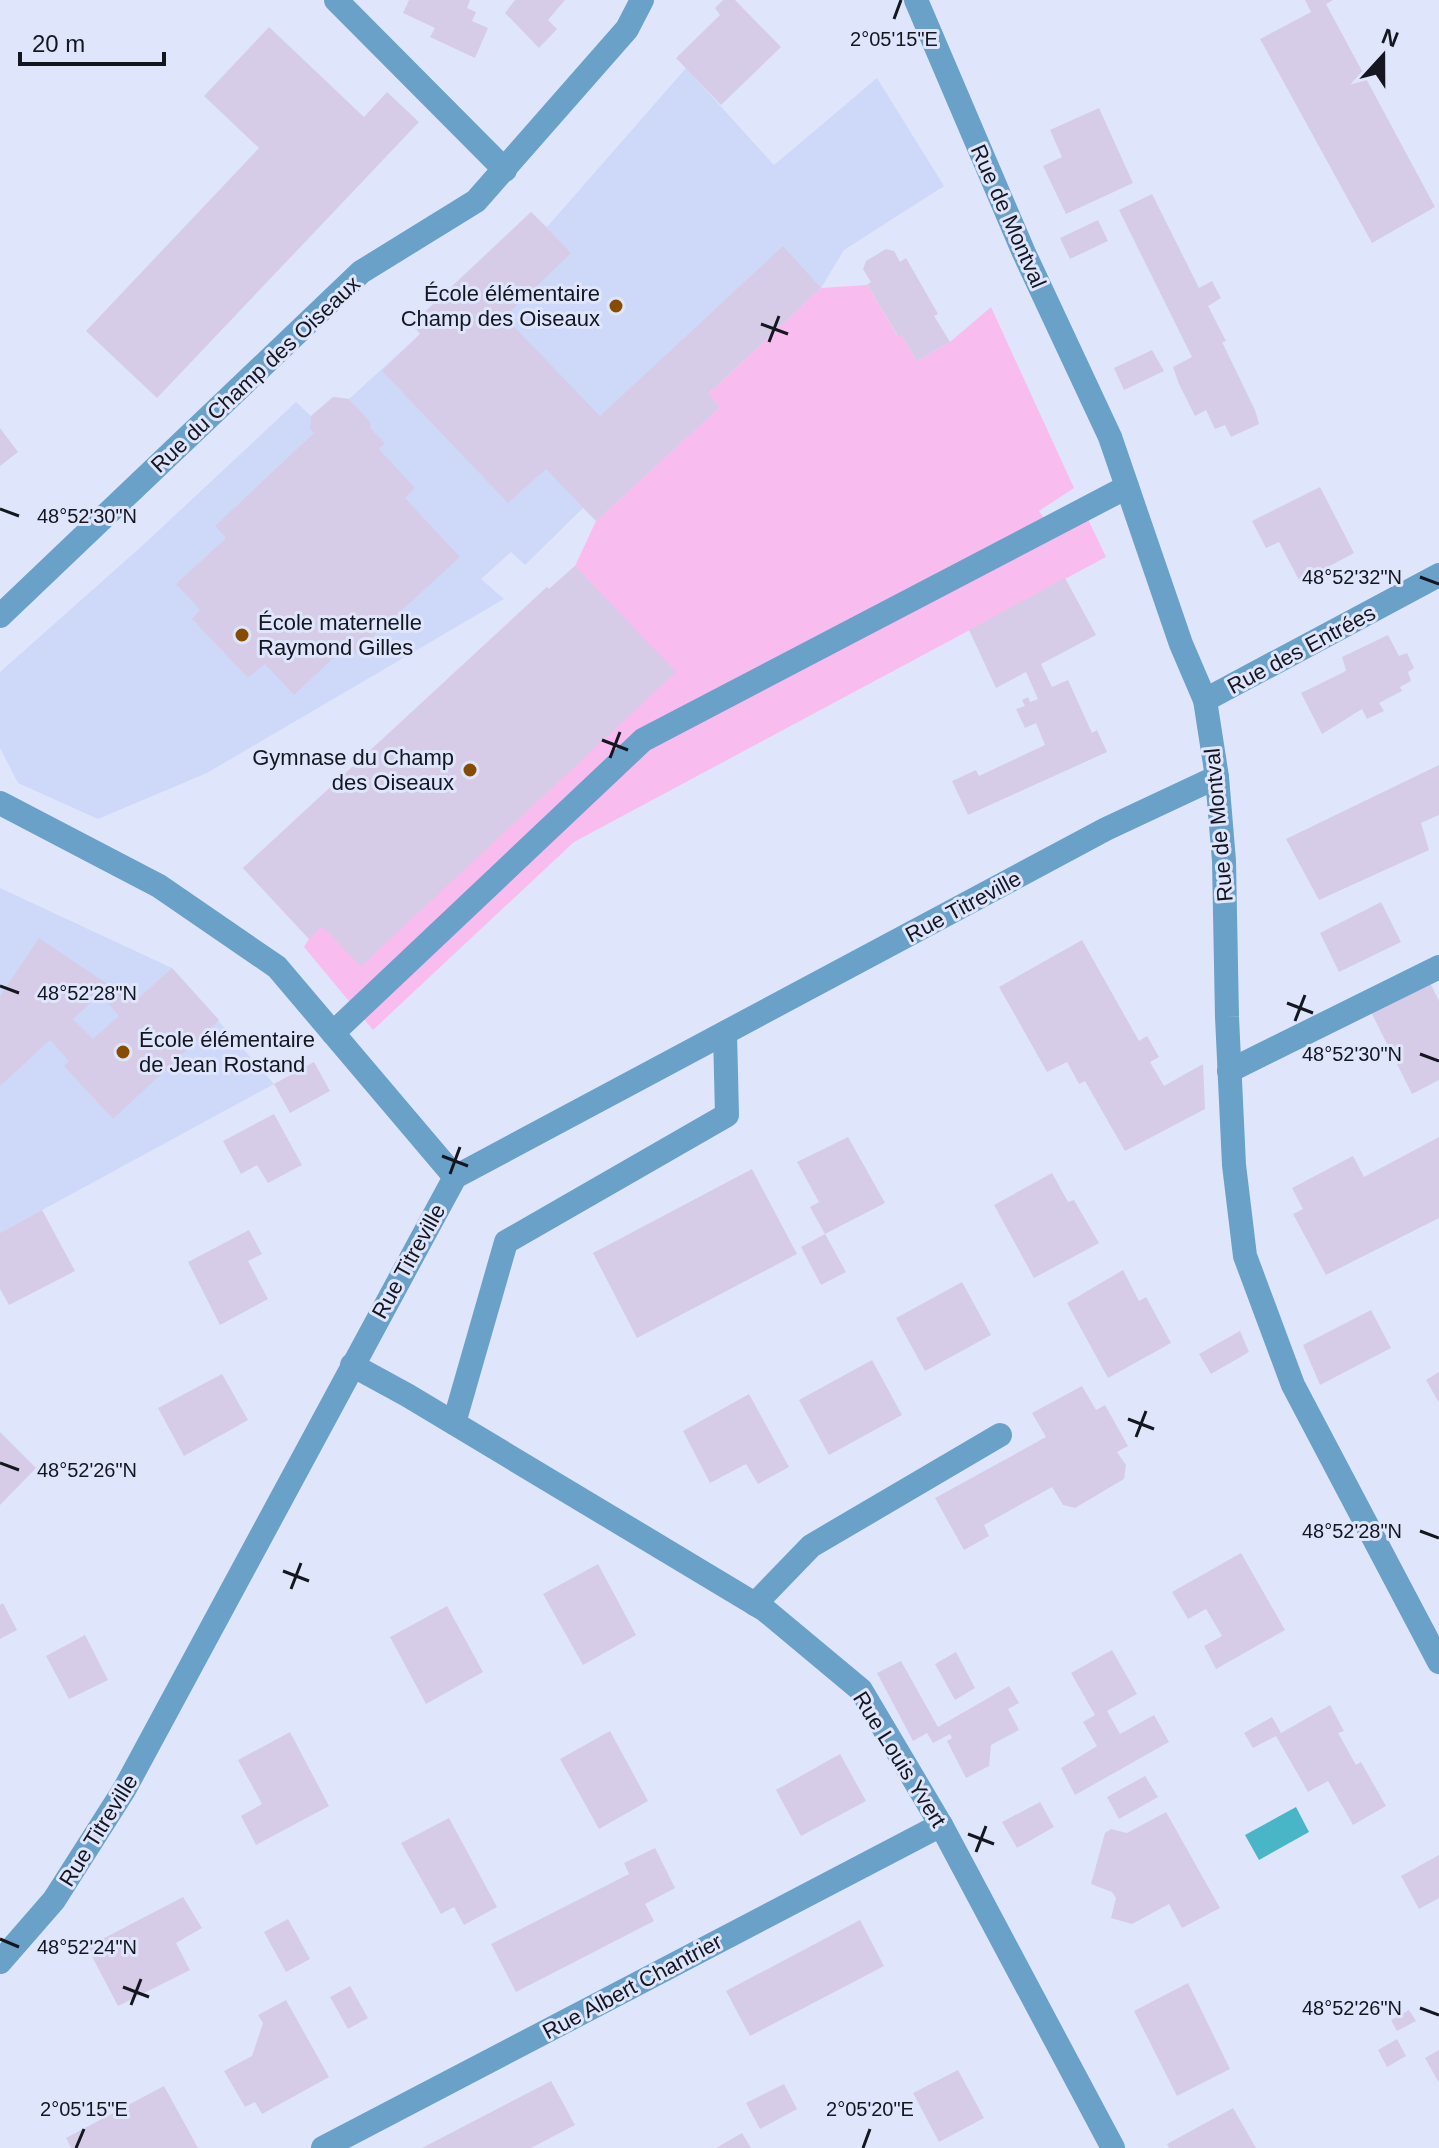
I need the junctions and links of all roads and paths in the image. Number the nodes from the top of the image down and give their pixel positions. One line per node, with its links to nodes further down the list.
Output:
1 (336, 0): 4 (street)
2 (642, 0): 4 (street, Rue du Champ des Oiseaux)
3 (916, 0): 5 (street, Rue de Montval)
4 (505, 170): 7 (street, Rue du Champ des Oiseaux)
5 (1127, 487): 8 (street, Rue de Montval); 12 (street)
6 (1439, 575): 8 (street, Rue des Entrées)
7 (0, 616)
8 (1205, 700): 9 (street, Rue de Montval)
9 (1217, 777): 13 (street, Rue Titreville); 14 (street, Rue de Montval)
10 (0, 803): 12 (street)
11 (1439, 967): 14 (street)
12 (333, 1033): 15 (street)
13 (725, 1033): 15 (street, Rue Titreville); 17 (street)
14 (1229, 1071): 20 (street, Rue de Montval)
15 (455, 1177): 16 (street, Rue Titreville)
16 (352, 1365): 17 (street, Rue Louis Yvert); 22 (street, Rue Titreville)
17 (454, 1423): 19 (street, Rue Louis Yvert)
18 (1000, 1435): 19 (street)
19 (755, 1604): 21 (street, Rue Louis Yvert)
20 (1439, 1662)
21 (941, 1825): 23 (street, Rue Albert Chantrier); 24 (street, Rue Louis Yvert)
22 (0, 1962)
23 (323, 2148)
24 (1113, 2148)

